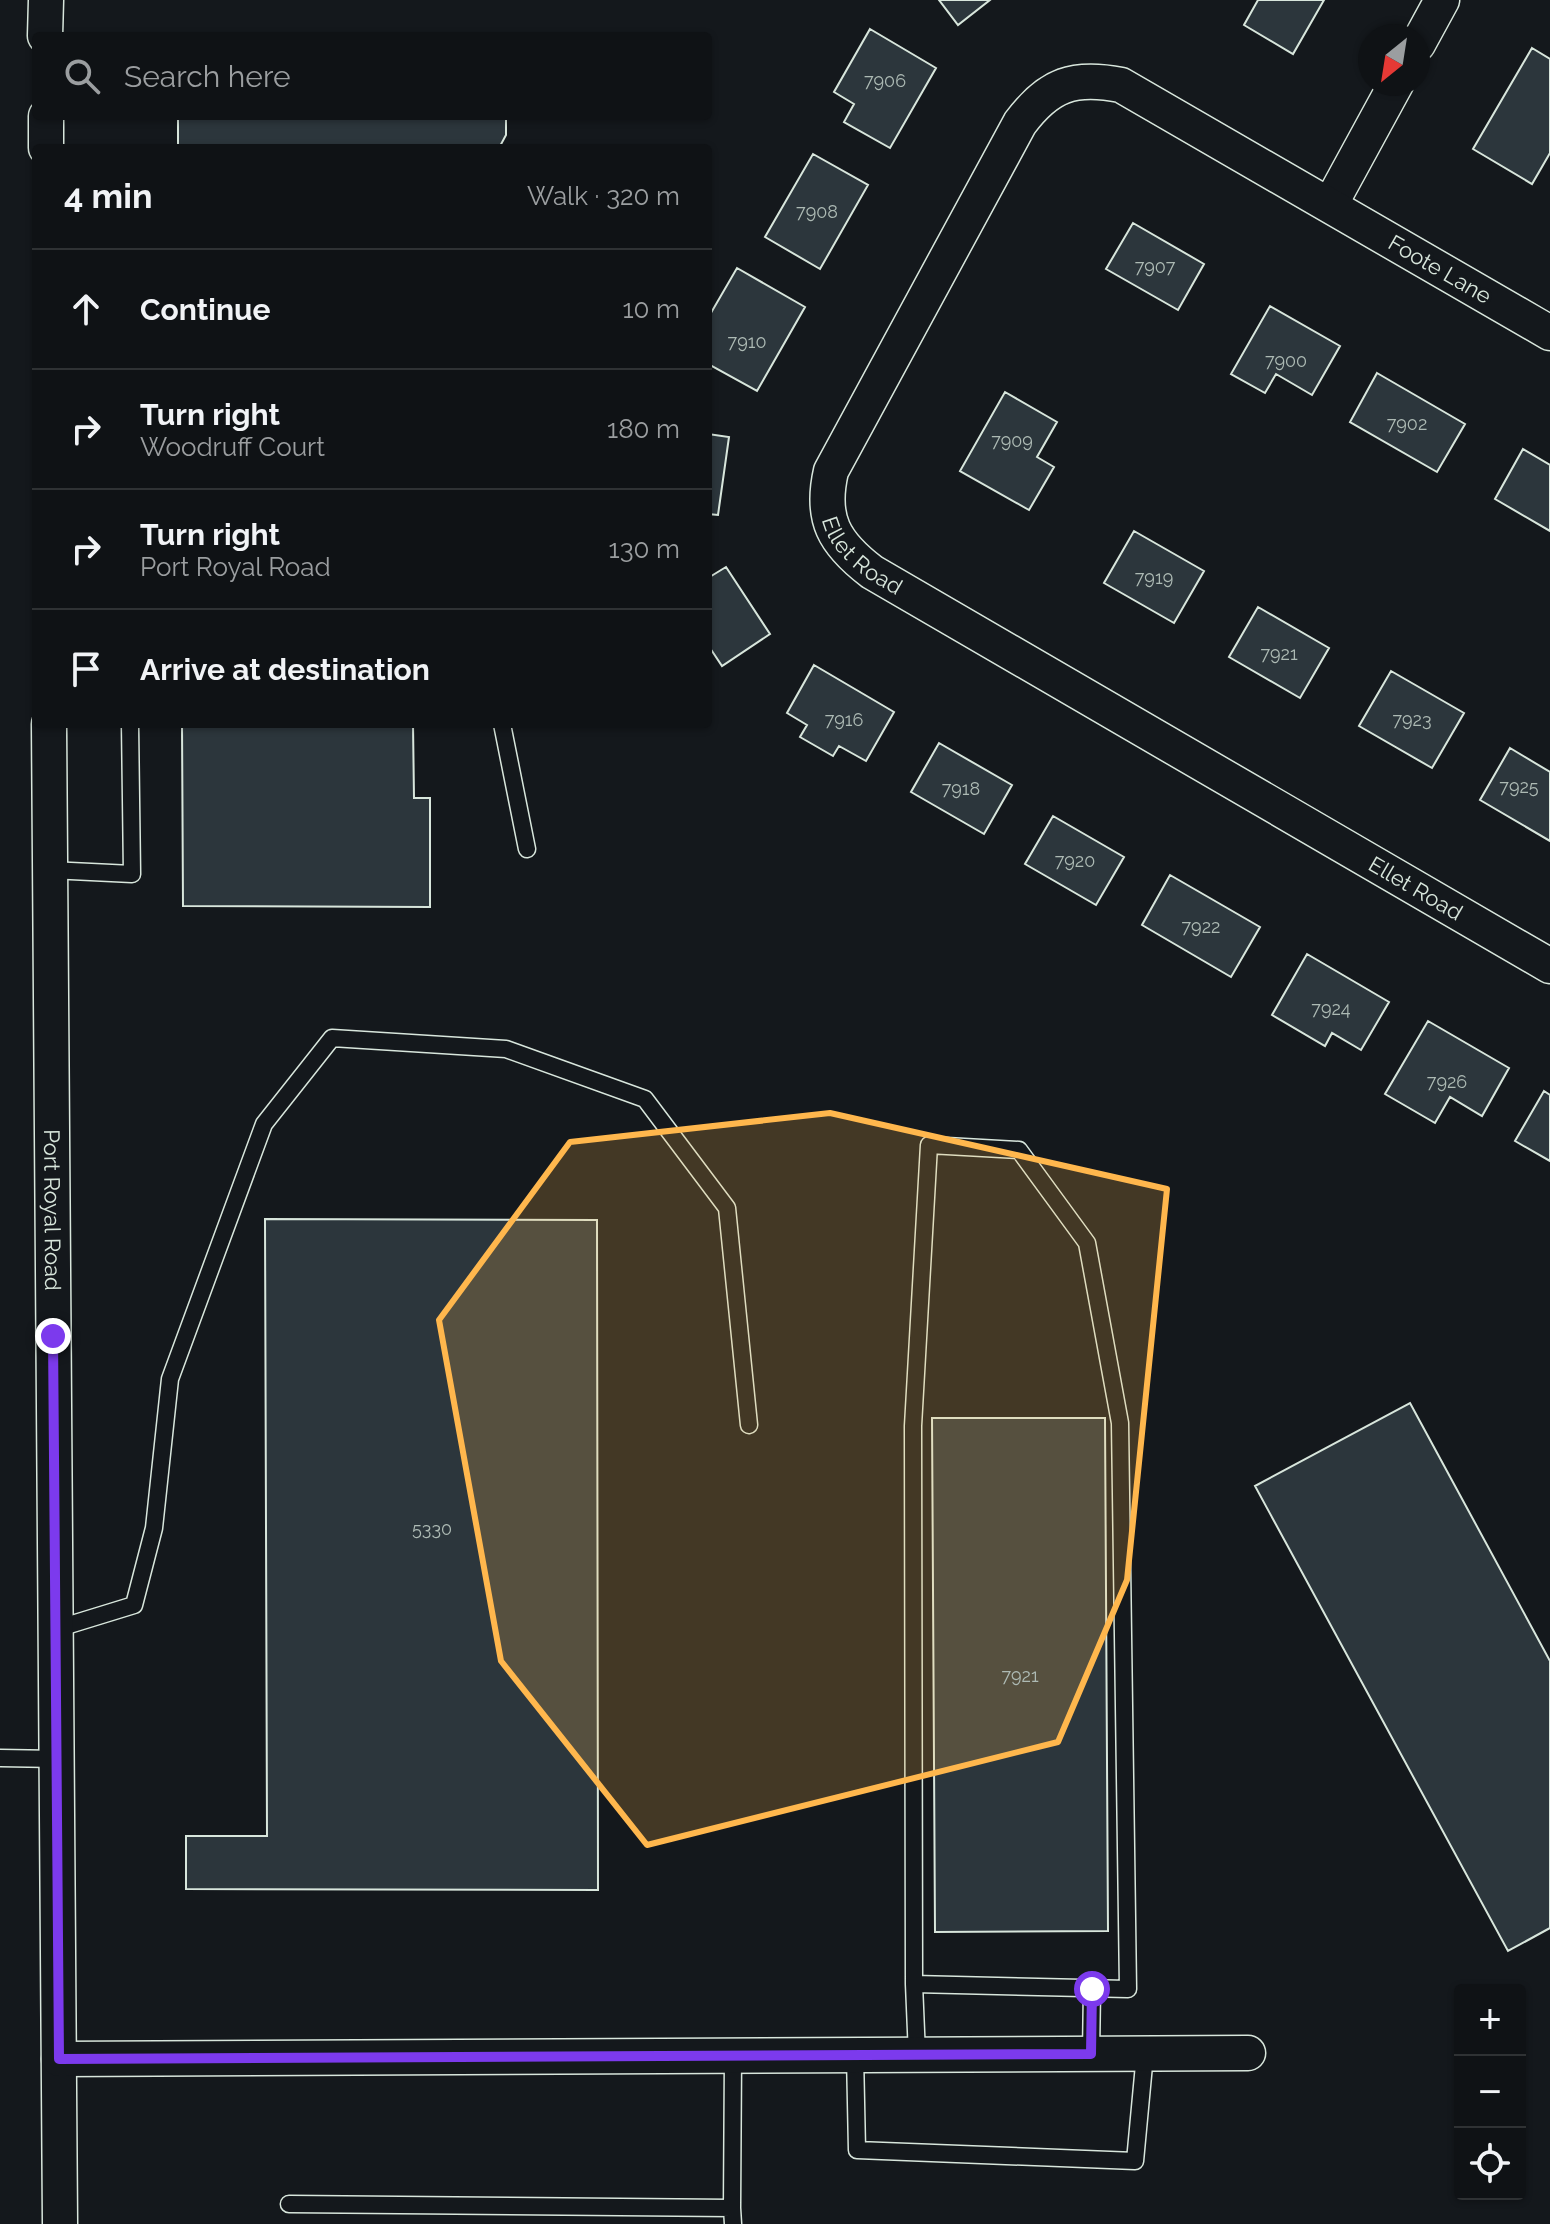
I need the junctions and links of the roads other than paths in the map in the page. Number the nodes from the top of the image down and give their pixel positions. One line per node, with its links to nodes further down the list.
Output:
1 (46, 0): 4 (street)
2 (1442, 0): 3 (street)
3 (1429, 24)
4 (45, 32)
5 (1389, 96): 8 (street)
6 (46, 120): 7 (street)
7 (46, 144)
8 (1330, 205): 9 (street, Foote Lane); 15 (street, Ellet Road)
9 (1550, 333)
10 (49, 728): 14 (street, Port Royal Road)
11 (130, 728): 14 (lane)
12 (503, 728): 13 (lane)
13 (527, 849)
14 (50, 870): 17 (street, Port Royal Road)
15 (1550, 966)
16 (749, 1425): 17 (lane)
17 (56, 1629): 19 (street, Port Royal Road)
18 (0, 1758): 19 (lane)
19 (57, 1759): 28 (street, Port Royal Road)
20 (914, 1984): 21 (lane); 21 (lane); 26 (lane)
21 (1092, 1989): 23 (lane)
22 (1248, 2053): 24 (street)
23 (1091, 2054): 24 (street); 26 (street)
24 (1145, 2054): 25 (lane)
25 (855, 2055): 26 (street); 27 (street)
26 (917, 2055)
27 (733, 2056): 28 (street); 30 (lane)
28 (59, 2059): 31 (street, Port Royal Road)
29 (289, 2204): 30 (lane)
30 (733, 2216)
31 (60, 2224)

